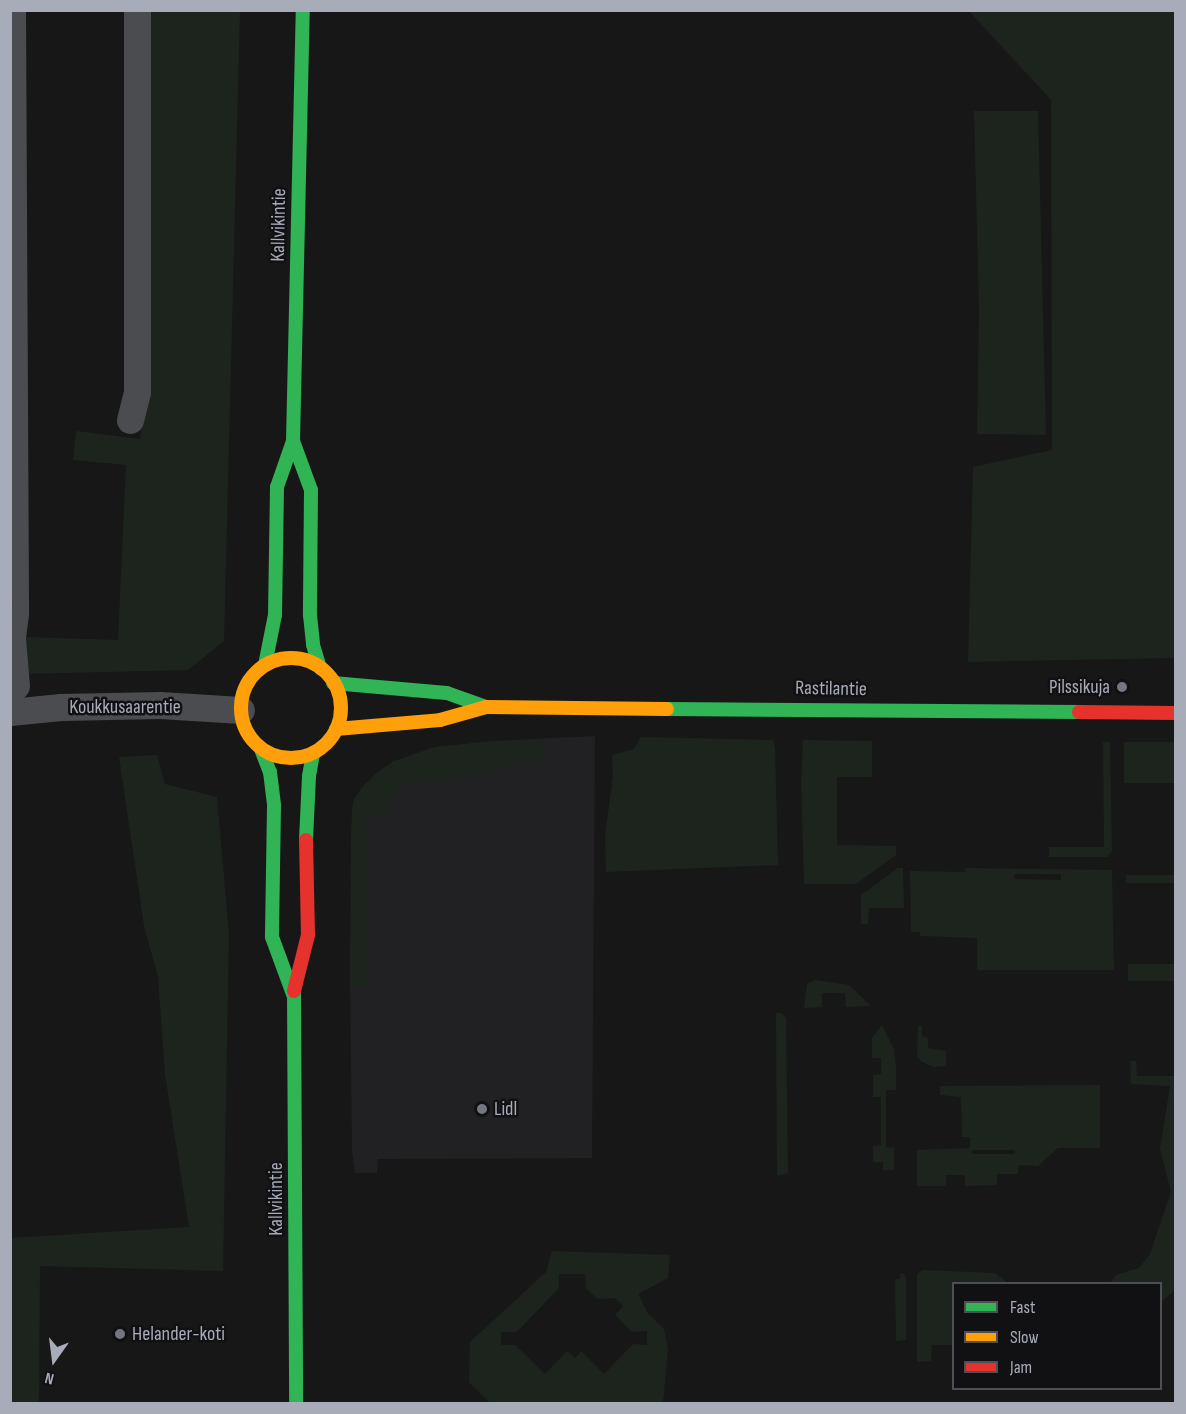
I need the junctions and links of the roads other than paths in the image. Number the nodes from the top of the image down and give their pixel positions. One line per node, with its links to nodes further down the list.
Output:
1 (12, 10): 9 (street)
2 (137, 10): 4 (street)
3 (303, 10): 5 (main road, Kallvikintie)
4 (130, 420)
5 (293, 441): 6 (main road, Kallvikintie); 7 (main road, Kallvikintie)
6 (265, 665): 7 (main road); 11 (main road)
7 (320, 668): 8 (main road)
8 (333, 682): 10 (main road, Rastilantie); 14 (main road)
9 (16, 686)
10 (486, 707): 13 (main road, Rastilantie); 14 (main road, Rastilantie)
11 (241, 710): 12 (street, Koukkusaarentie); 15 (main road)
12 (10, 712)
13 (1176, 713)
14 (336, 729): 16 (main road)
15 (261, 749): 16 (main road); 17 (main road, Kallvikintie)
16 (314, 753): 17 (main road, Kallvikintie)
17 (293, 994): 18 (main road, Kallvikintie)
18 (296, 1404)

